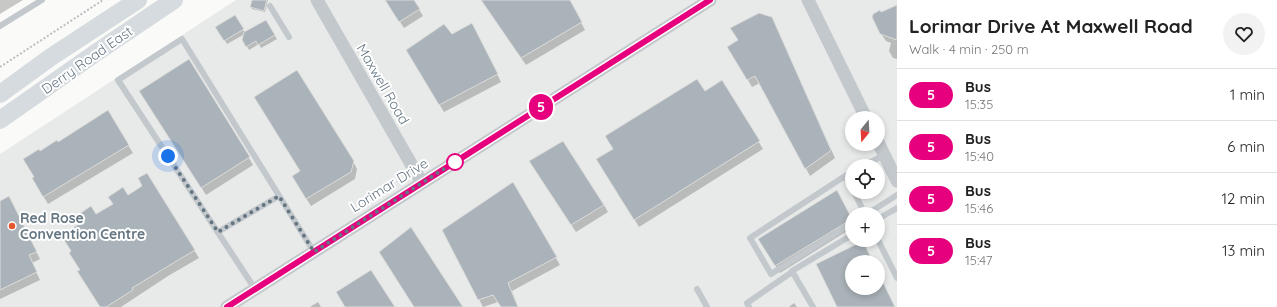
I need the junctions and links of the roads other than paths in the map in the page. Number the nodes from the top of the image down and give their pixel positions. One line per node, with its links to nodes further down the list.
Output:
1 (42, 0): 8 (lane)
2 (138, 0): 10 (main road, Derry Road East)
3 (174, 0): 12 (main road, Derry Road East)
4 (317, 0): 18 (street, Maxwell Road)
5 (710, 0): 18 (street, Lorimar Drive)
6 (808, 0): 11 (street)
7 (270, 6): 9 (lane)
8 (0, 26)
9 (289, 37)
10 (0, 94)
11 (863, 111)
12 (0, 120)
13 (882, 151): 14 (street)
14 (884, 154): 15 (lane); 17 (street)
15 (875, 159)
16 (845, 176): 24 (lane)
17 (897, 181)
18 (422, 183): 28 (street, Lorimar Drive)
19 (897, 195): 21 (lane)
20 (279, 196): 25 (lane); 25 (lane); 28 (lane)
21 (877, 207)
22 (897, 208): 23 (lane)
23 (885, 215)
24 (845, 227)
25 (218, 232): 31 (lane)
26 (845, 239): 29 (lane)
27 (882, 247): 30 (lane)
28 (314, 252): 31 (street, Lorimar Drive)
29 (792, 272): 35 (lane); 36 (lane)
30 (897, 278)
31 (255, 289): 33 (street, Lorimar Drive)
32 (697, 290): 34 (lane)
33 (227, 307)
34 (708, 307)
35 (749, 307)
36 (813, 307)

